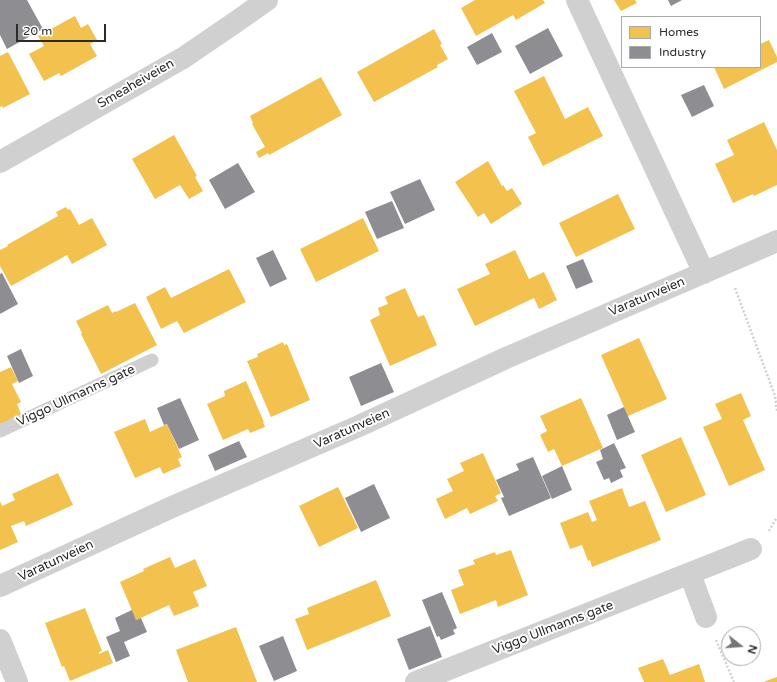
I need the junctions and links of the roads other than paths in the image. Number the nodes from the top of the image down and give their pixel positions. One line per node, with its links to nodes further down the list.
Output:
1 (267, 0): 3 (street, Smeaheiveien)
2 (577, 0): 5 (street)
3 (0, 162)
4 (777, 241): 5 (street, Varatunveien)
5 (704, 273): 10 (street, Varatunveien)
6 (152, 360): 7 (lane, Viggo Ullmanns gate)
7 (0, 431)
8 (750, 549): 9 (street, Viggo Ullmanns gate)
9 (690, 574): 11 (street); 14 (street, Viggo Ullmanns gate)
10 (0, 586)
11 (706, 617)
12 (0, 640): 13 (street)
13 (17, 682)
14 (416, 682)

